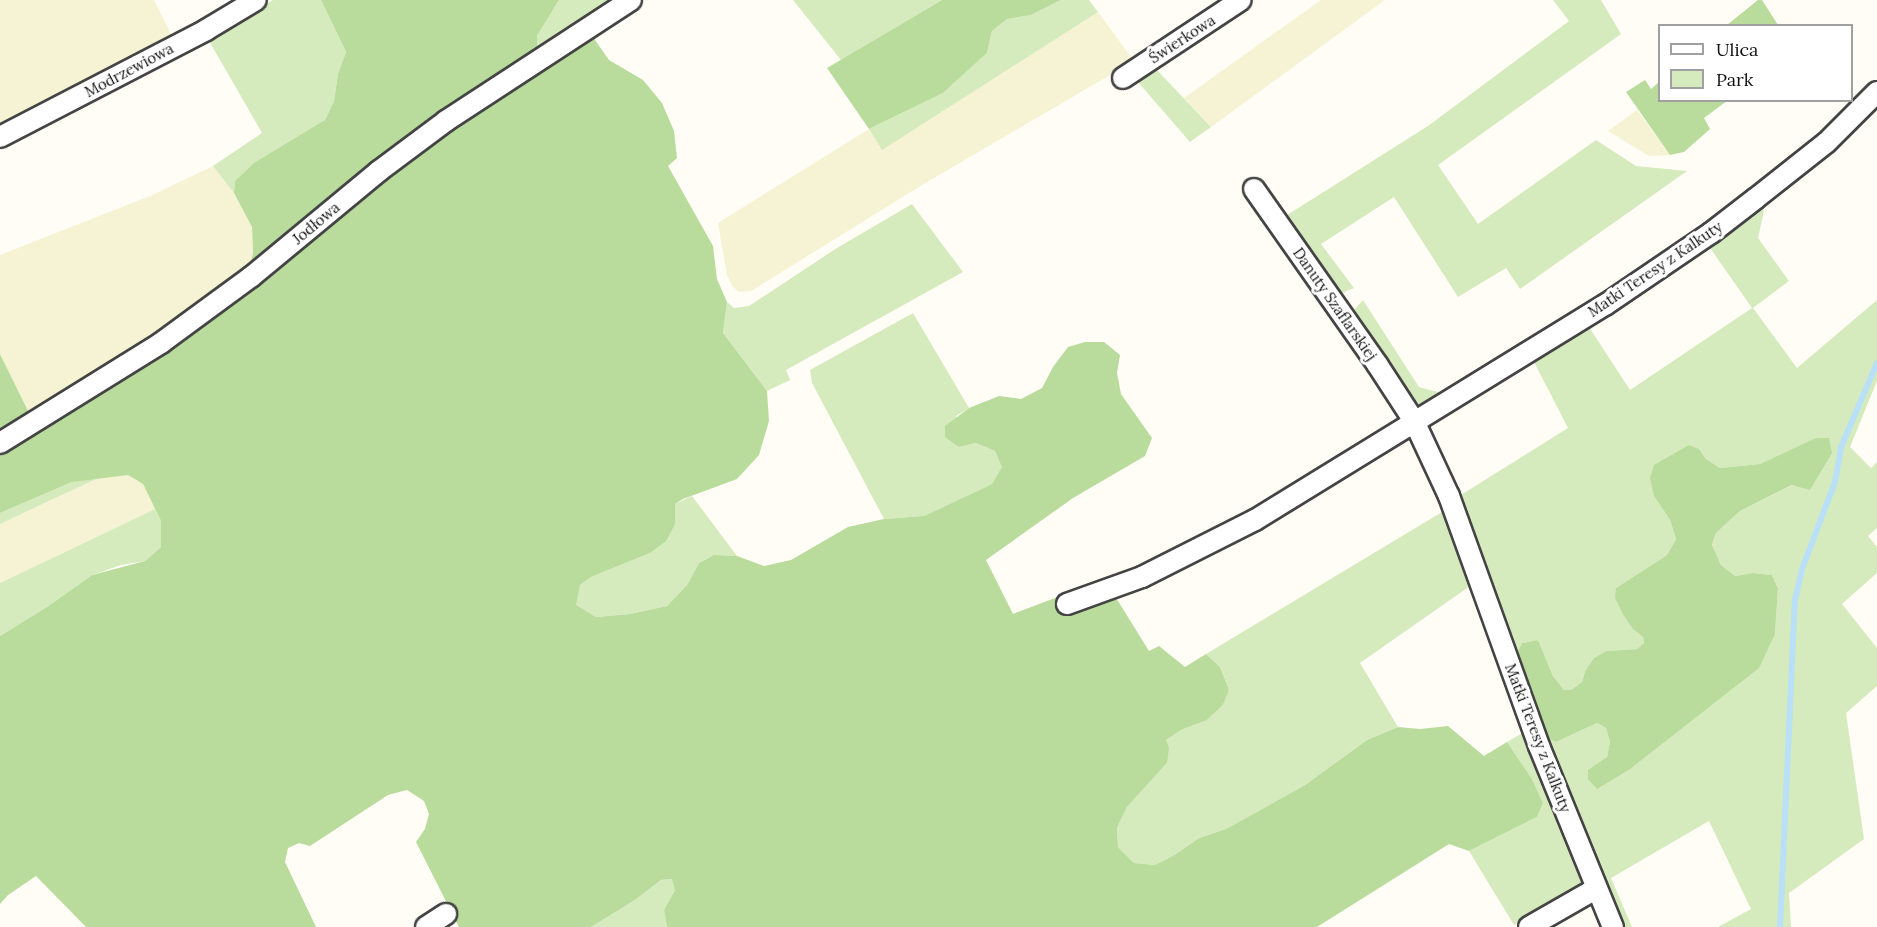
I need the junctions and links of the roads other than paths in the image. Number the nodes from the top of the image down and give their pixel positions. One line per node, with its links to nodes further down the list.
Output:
1 (256, 0): 6 (street, Modrzewiowa)
2 (631, 0): 9 (street, Jodłowa)
3 (1241, 0): 4 (street, Świerkowa)
4 (1123, 78)
5 (1877, 92): 8 (street, Matki Teresy z Kalkuty)
6 (0, 137)
7 (1254, 189): 8 (street, Danuty Szaflarskiej)
8 (1414, 421): 10 (street, Matki Teresy z Kalkuty); 11 (street, Matki Teresy z Kalkuty)
9 (0, 443)
10 (1067, 604)
11 (1597, 888): 14 (street); 15 (street, Matki Teresy z Kalkuty)
12 (446, 914): 13 (street)
13 (426, 927)
14 (1529, 927)
15 (1613, 927)

